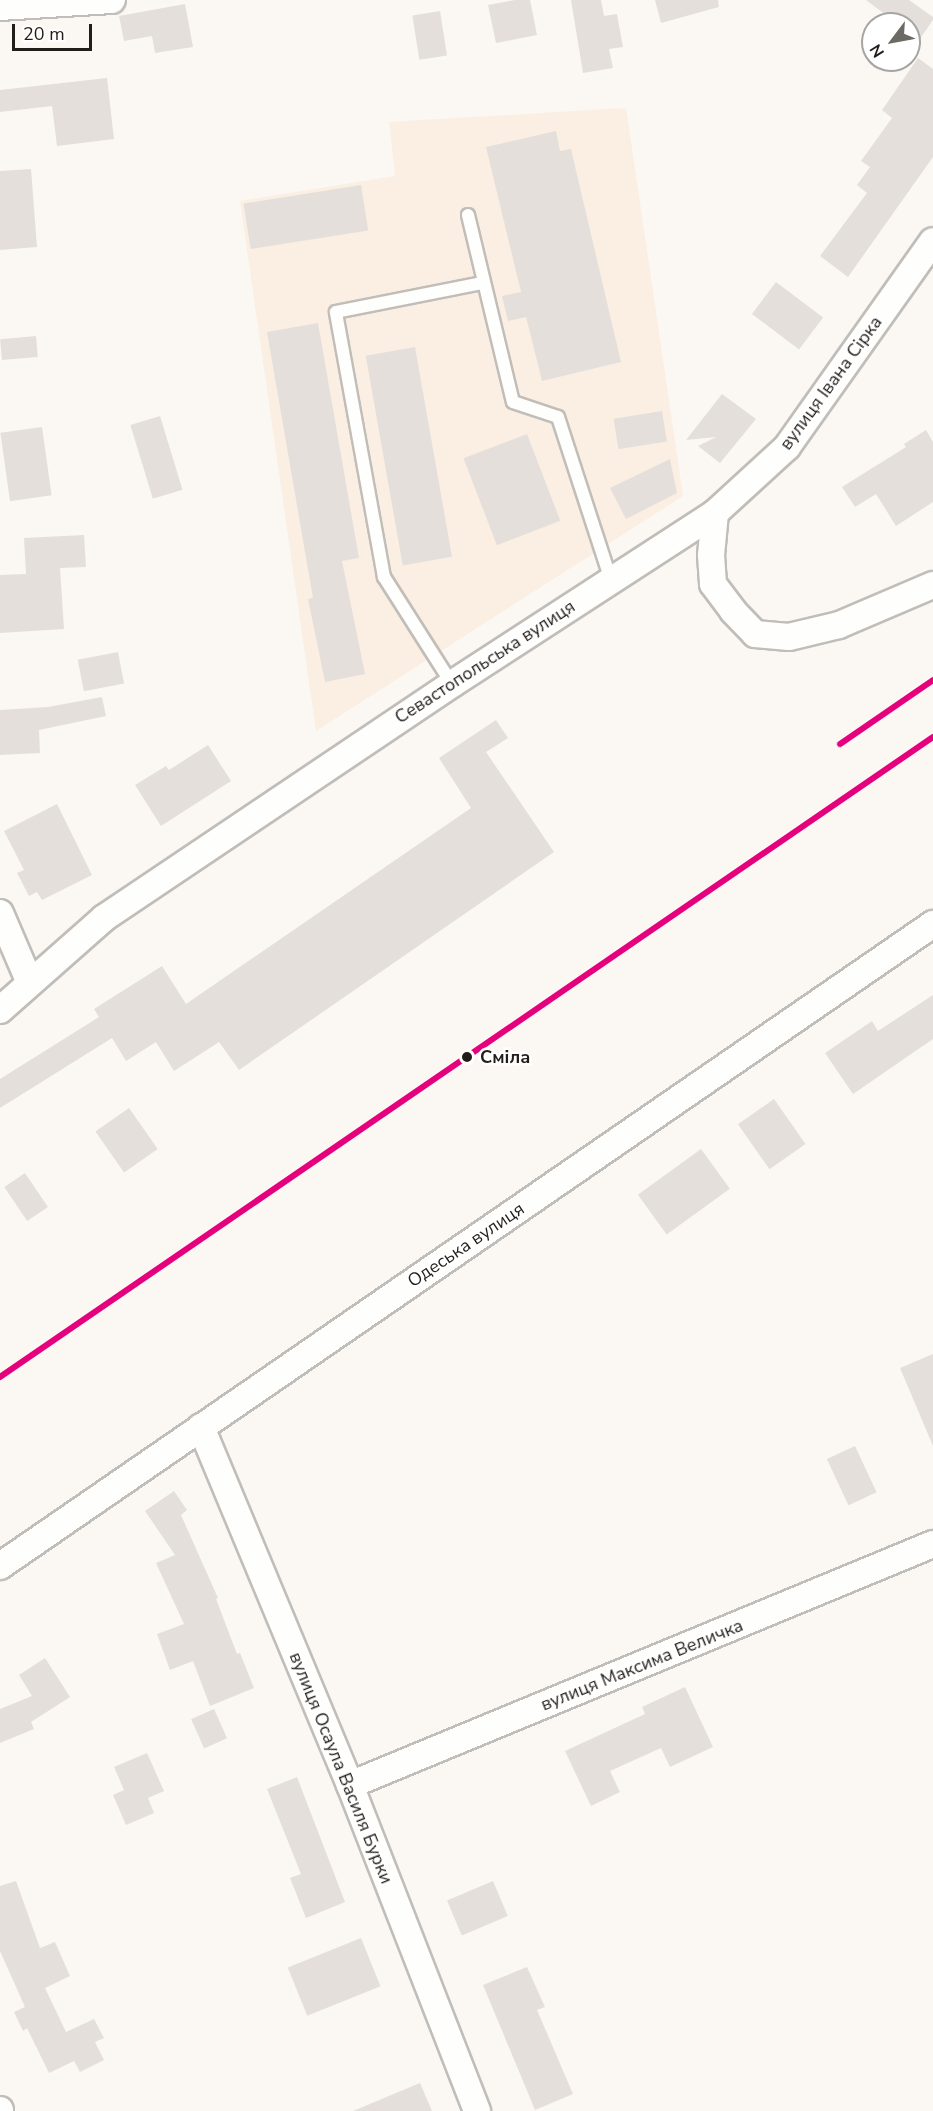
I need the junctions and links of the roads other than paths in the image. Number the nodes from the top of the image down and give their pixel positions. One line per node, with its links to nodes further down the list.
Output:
1 (112, 0): 2 (street)
2 (0, 7)
3 (468, 215): 5 (lane)
4 (933, 241): 6 (street, вулиця Івана Сірка)
5 (483, 284): 7 (lane); 9 (lane)
6 (715, 513): 7 (street, Севастопольська вулиця); 8 (street)
7 (611, 580): 9 (street, Севастопольська вулиця)
8 (933, 585)
9 (452, 684): 12 (street, Севастопольська вулиця)
10 (0, 913): 12 (street)
11 (933, 924): 14 (street, Одеська вулиця)
12 (30, 983): 13 (street, Севастопольська вулиця)
13 (0, 1010)
14 (201, 1427): 16 (street, Одеська вулиця); 17 (street, вулиця Осаула Василя Бурки)
15 (933, 1545): 17 (street, вулиця Максима Величка)
16 (0, 1566)
17 (350, 1785): 18 (street, вулиця Осаула Василя Бурки)
18 (477, 2111)

